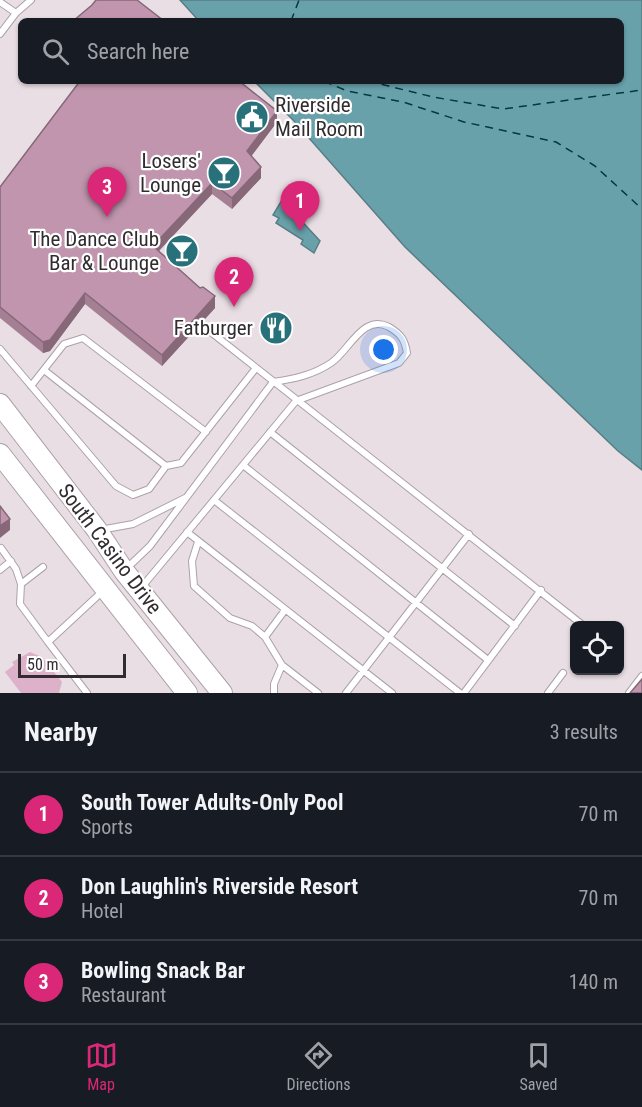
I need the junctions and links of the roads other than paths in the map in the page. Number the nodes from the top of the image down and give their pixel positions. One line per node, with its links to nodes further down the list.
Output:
1 (31, 0): 3 (lane)
2 (0, 2): 3 (lane)
3 (16, 13): 4 (lane)
4 (0, 34)
5 (207, 329): 7 (lane)
6 (0, 349): 10 (lane)
7 (256, 368): 9 (lane); 13 (lane)
8 (44, 370): 10 (lane); 13 (lane); 17 (lane)
9 (273, 382): 11 (lane); 11 (lane); 18 (lane)
10 (32, 386): 17 (lane)
11 (296, 401): 14 (lane); 22 (lane)
12 (0, 404): 20 (main road, South Casino Drive)
13 (206, 432): 17 (lane)
14 (270, 432): 16 (lane); 27 (lane)
15 (0, 454): 31 (main road, South Casino Drive)
16 (243, 465): 19 (lane); 34 (lane)
17 (166, 466)
18 (186, 497): 20 (lane); 29 (lane)
19 (214, 500): 21 (lane); 40 (lane)
20 (97, 530): 29 (main road, South Casino Drive)
21 (188, 532): 23 (lane); 32 (lane)
22 (469, 534): 27 (lane); 33 (lane)
23 (198, 542): 35 (lane); 39 (lane)
24 (1, 548): 25 (lane)
25 (11, 561): 28 (lane); 30 (lane)
26 (43, 567): 30 (lane)
27 (441, 569): 34 (lane); 38 (lane)
28 (0, 570)
29 (124, 572): 31 (main road); 32 (main road, South Casino Drive)
30 (21, 584): 41 (lane)
31 (104, 590): 36 (main road, South Casino Drive); 41 (lane)
32 (139, 591): 36 (main road); 49 (main road, South Casino Drive)
33 (541, 591): 37 (lane); 38 (lane)
34 (415, 603): 40 (lane); 42 (lane)
35 (285, 609): 39 (lane); 44 (lane)
36 (121, 612): 48 (main road, South Casino Drive)
37 (578, 621)
38 (515, 626): 42 (lane)
39 (265, 637): 43 (lane)
40 (389, 637): 44 (lane); 54 (lane)
41 (48, 642): 47 (lane)
42 (488, 660): 54 (lane)
43 (282, 665): 50 (lane); 51 (lane)
44 (363, 671): 52 (lane); 53 (lane)
45 (563, 674): 55 (lane)
46 (642, 676): 56 (lane)
47 (87, 693)
48 (187, 693)
49 (222, 693)
50 (274, 693)
51 (318, 693)
52 (346, 693)
53 (392, 693)
54 (462, 693)
55 (548, 693)
56 (629, 693)

